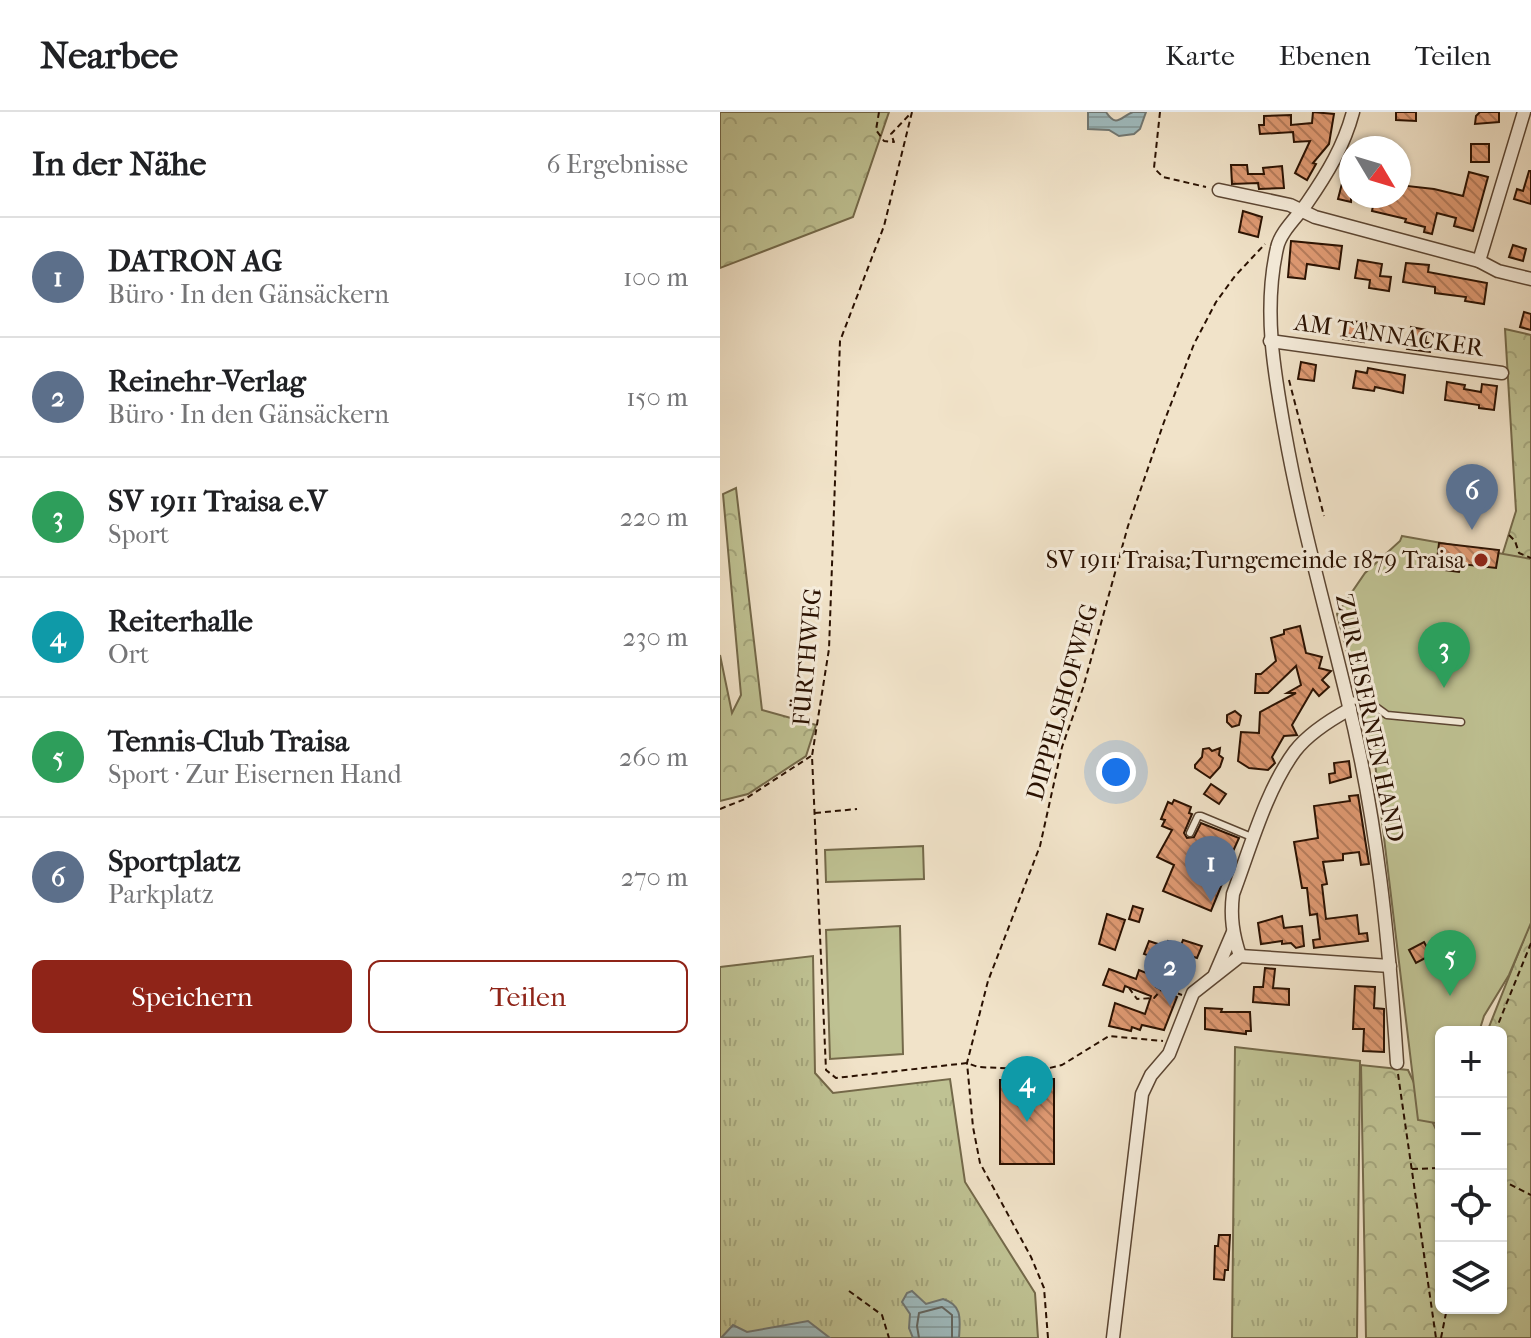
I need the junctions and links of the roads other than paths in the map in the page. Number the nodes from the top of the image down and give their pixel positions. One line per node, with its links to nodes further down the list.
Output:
1 (1353, 112): 4 (street)
2 (1524, 112): 5 (street)
3 (1219, 190): 4 (street)
4 (1301, 211): 5 (street); 7 (street, ZUR EISERNEN HAND)
5 (1479, 261): 6 (street)
6 (1531, 279)
7 (1270, 341): 8 (street, AM TANNACKER); 9 (street, ZUR EISERNEN HAND)
8 (1502, 373)
9 (1349, 705): 10 (lane); 12 (street); 15 (street, ZUR EISERNEN HAND)
10 (1461, 722)
11 (1190, 833): 12 (lane)
12 (1254, 838): 13 (street)
13 (1233, 932): 14 (street); 16 (street)
14 (1240, 956): 15 (street); 16 (street)
15 (1390, 966): 17 (street, ZUR EISERNEN HAND)
16 (1215, 975): 18 (street)
17 (1397, 1063)
18 (1113, 1338)

